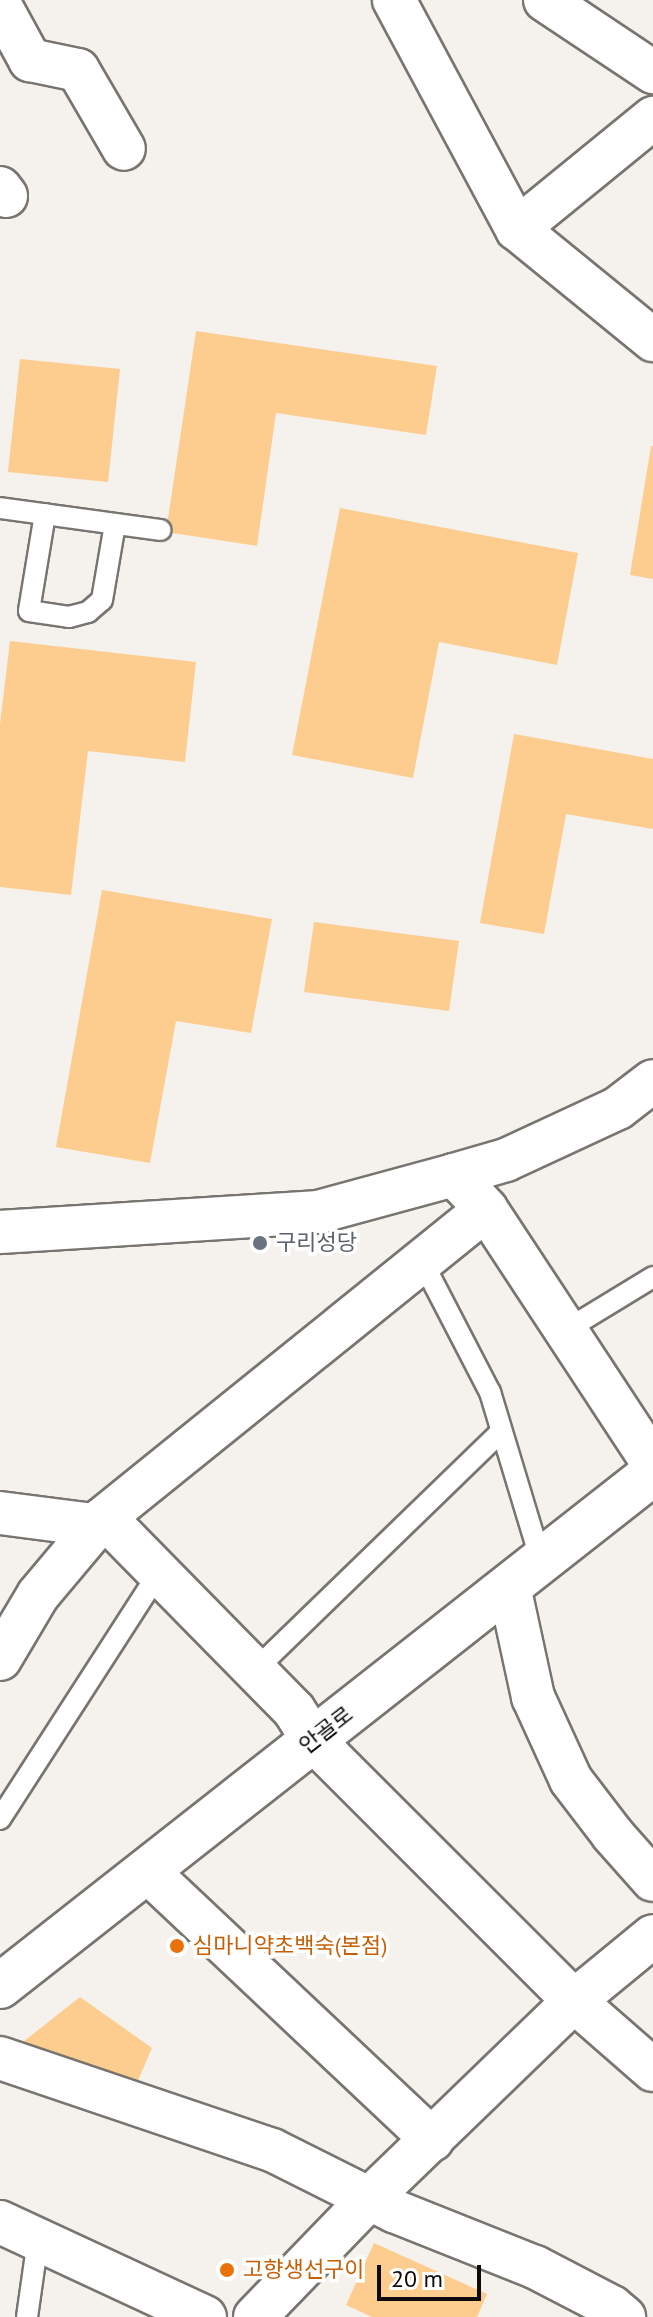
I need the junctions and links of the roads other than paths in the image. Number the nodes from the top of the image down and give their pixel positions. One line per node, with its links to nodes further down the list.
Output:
1 (394, 0): 7 (street)
2 (545, 0): 4 (street)
3 (0, 5): 6 (street)
4 (653, 72)
5 (653, 118): 7 (street)
6 (124, 149)
7 (517, 229): 8 (street)
8 (653, 340)
9 (0, 508): 10 (lane)
10 (45, 514): 11 (lane); 11 (lane)
11 (115, 524): 12 (lane)
12 (160, 530)
13 (653, 1081): 14 (street)
14 (454, 1175): 15 (street); 16 (street)
15 (486, 1209): 17 (street); 19 (street)
16 (0, 1232)
17 (422, 1261): 20 (lane); 24 (street)
18 (653, 1277): 19 (lane)
19 (566, 1330): 21 (street)
20 (501, 1432): 26 (lane); 28 (lane)
21 (653, 1463)
22 (653, 1473): 26 (street, 안골로)
23 (0, 1513): 24 (street)
24 (96, 1526): 25 (street); 27 (street)
25 (159, 1572): 28 (street); 30 (lane)
26 (525, 1574): 29 (street, 안골로); 32 (street)
27 (0, 1659)
28 (253, 1672): 29 (street)
29 (313, 1740): 31 (street, 안골로); 35 (street)
30 (0, 1819)
31 (147, 1871): 34 (street, 안골로); 38 (street)
32 (653, 1880)
33 (653, 1936): 35 (street)
34 (0, 1986)
35 (574, 2001): 37 (street); 38 (street)
36 (0, 2058): 39 (street)
37 (653, 2070)
38 (432, 2140): 39 (street)
39 (369, 2199): 44 (street); 45 (street)
40 (0, 2222): 41 (street)
41 (38, 2240): 42 (lane); 43 (street)
42 (27, 2317)
43 (205, 2317)
44 (255, 2317)
45 (624, 2317)

